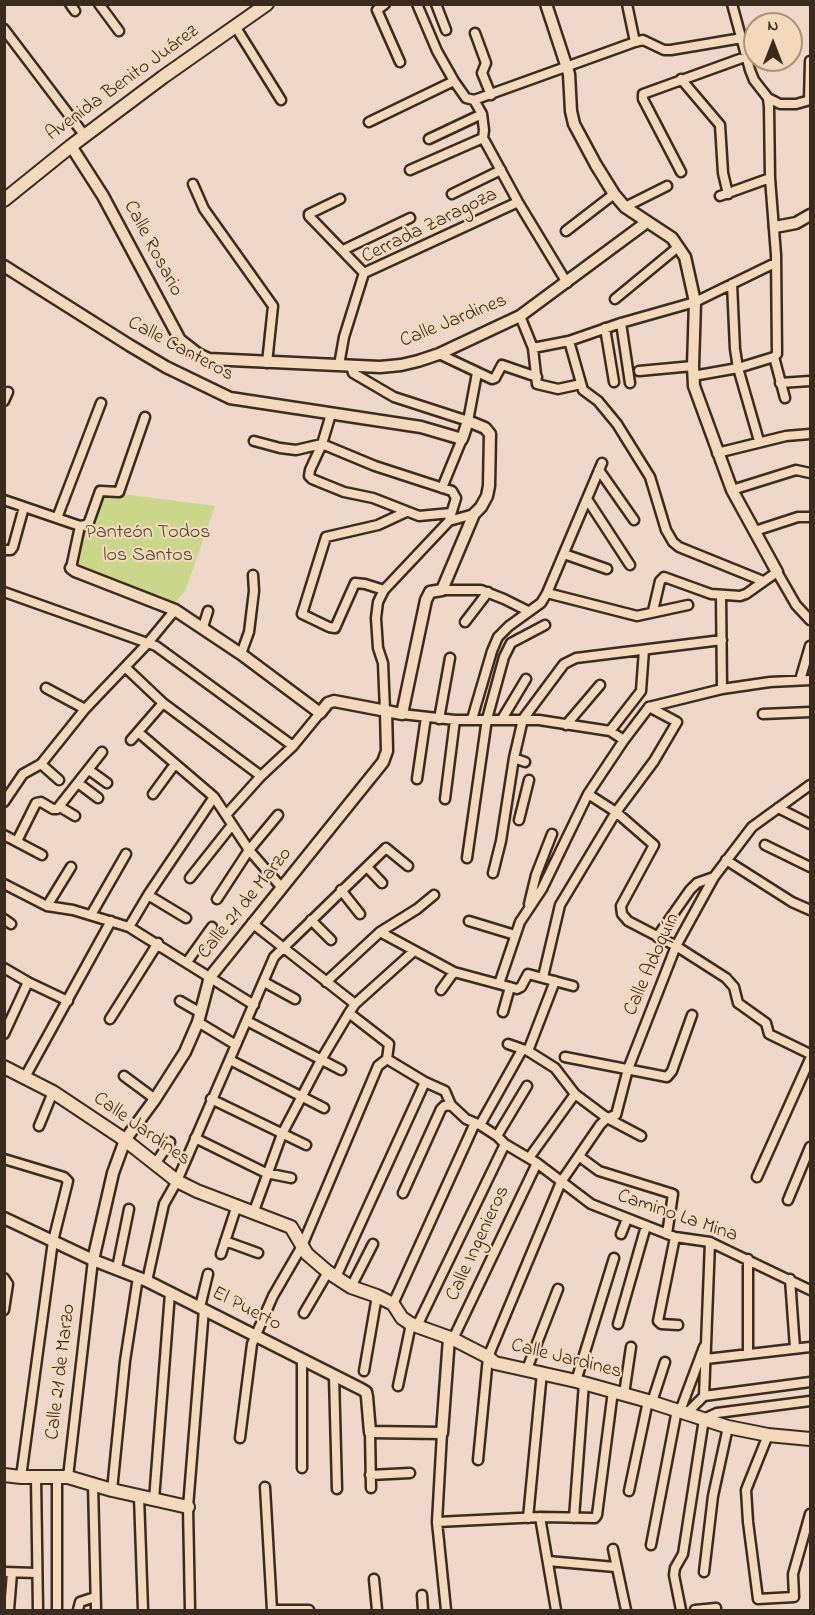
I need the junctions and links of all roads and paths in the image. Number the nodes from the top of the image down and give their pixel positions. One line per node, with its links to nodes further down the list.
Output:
1 (99, 4): 12 (street)
2 (267, 4): 9 (main road, Avenida Benito Juárez)
3 (385, 4): 19 (street)
4 (417, 4): 23 (street, Cerrada Zaragoza)
5 (436, 4): 11 (street)
6 (546, 4): 20 (street)
7 (627, 4): 15 (street)
8 (732, 4): 14 (street)
9 (235, 26): 26 (street); 31 (main road, Avenida Benito Juárez)
10 (4, 29): 31 (street)
11 (446, 30)
12 (119, 31)
13 (475, 33): 24 (street)
14 (742, 38): 15 (street); 16 (street)
15 (635, 42): 20 (street)
16 (743, 44)
17 (743, 58): 22 (street)
18 (810, 61): 28 (street)
19 (400, 62)
20 (567, 68): 24 (street); 42 (street)
21 (751, 72): 25 (street)
22 (681, 79): 37 (street); 38 (street)
23 (454, 81): 27 (street, Cerrada Zaragoza); 30 (street)
24 (491, 95): 27 (street)
25 (768, 98): 28 (street); 38 (street)
26 (281, 100)
27 (474, 100): 29 (street, Cerrada Zaragoza)
28 (810, 100)
29 (482, 114): 32 (street, Cerrada Zaragoza); 33 (street)
30 (369, 122)
31 (85, 136): 34 (main road, Avenida Benito Juárez)
32 (483, 138): 35 (street); 36 (street, Cerrada Zaragoza)
33 (429, 139)
34 (70, 146): 44 (main road, Avenida Benito Juárez); 68 (street, Calle Rosario)
35 (410, 170)
36 (501, 170): 41 (street); 45 (street, Cerrada Zaragoza)
37 (681, 172)
38 (770, 178): 50 (street)
39 (193, 184): 69 (street)
40 (667, 186): 46 (street)
41 (452, 194)
42 (614, 194): 46 (street); 51 (street)
43 (340, 199): 53 (street)
44 (4, 200)
45 (518, 202): 56 (street, Cerrada Zaragoza); 57 (street)
46 (625, 207): 49 (street)
47 (810, 215): 50 (street)
48 (410, 218): 53 (street)
49 (647, 222): 52 (street); 57 (street, Calle Jardines)
50 (775, 227): 54 (street)
51 (566, 231)
52 (678, 247): 59 (street); 60 (street)
53 (343, 250): 56 (street)
54 (775, 263): 58 (street); 67 (street)
55 (4, 266): 85 (street, Calle Canteros)
56 (364, 273): 70 (street, Cerrada Zaragoza)
57 (567, 283): 61 (street, Calle Jardines)
58 (732, 284): 60 (street); 71 (street)
59 (615, 299)
60 (695, 302): 62 (street); 73 (street)
61 (520, 316): 65 (street); 66 (street, Calle Jardines)
62 (621, 322): 63 (street); 78 (street)
63 (605, 328): 64 (street); 77 (street)
64 (569, 341): 65 (street); 80 (street)
65 (532, 348): 75 (street)
66 (439, 354): 70 (street, Calle Jardines); 74 (street)
67 (774, 357): 71 (street); 79 (street)
68 (209, 359): 69 (street, Calle Jardines)
69 (267, 363): 70 (street, Calle Jardines)
70 (345, 366): 87 (street)
71 (738, 368): 73 (street); 91 (street)
72 (639, 371): 73 (street)
73 (693, 371): 93 (street)
74 (477, 373): 75 (street); 87 (street)
75 (537, 377): 80 (street)
76 (810, 381): 79 (street)
77 (614, 382)
78 (630, 383)
79 (780, 383): 82 (street)
80 (581, 384): 115 (street)
81 (8, 392): 83 (street)
82 (785, 398)
83 (4, 401)
84 (101, 403): 104 (street)
85 (331, 414): 89 (street, Calle Canteros); 92 (street)
86 (145, 417): 106 (street)
87 (468, 421): 89 (street); 101 (street)
88 (810, 434): 91 (street)
89 (462, 439): 95 (street)
90 (254, 441): 92 (street)
91 (759, 441): 93 (street)
92 (322, 444): 95 (street); 100 (street)
93 (717, 453): 96 (street)
94 (810, 473): 96 (street)
95 (442, 488): 102 (street)
96 (732, 490): 107 (street)
97 (587, 499): 105 (street); 109 (street); 110 (street)
98 (4, 500): 99 (street)
99 (24, 507): 104 (street); 108 (street)
100 (406, 512): 102 (street); 116 (street)
101 (474, 514): 102 (street); 117 (street)
102 (450, 517): 116 (street, Calle 21 de Marzo)
103 (810, 517): 107 (street)
104 (57, 518): 106 (street)
105 (634, 520)
106 (80, 526): 111 (street)
107 (754, 531): 113 (street)
108 (8, 550)
109 (564, 554): 112 (street); 120 (street)
110 (630, 566)
111 (71, 568): 123 (street)
112 (607, 569)
113 (777, 572): 115 (street); 127 (street)
114 (253, 575): 135 (street)
115 (763, 581): 121 (street)
116 (384, 590): 147 (street, Calle 21 de Marzo)
117 (442, 590): 119 (street); 150 (street)
118 (4, 592): 132 (street)
119 (488, 592): 125 (street); 128 (street)
120 (548, 593): 125 (street); 126 (street)
121 (721, 595): 126 (street); 131 (street)
122 (688, 605): 126 (street)
123 (175, 610): 130 (street); 132 (street)
124 (208, 611): 130 (street)
125 (528, 611): 154 (street)
126 (652, 611)
127 (810, 620)
128 (465, 622)
129 (545, 625): 155 (street)
130 (202, 627): 135 (street)
131 (722, 640): 134 (street); 143 (street)
132 (147, 644): 137 (street); 164 (street)
133 (810, 646): 139 (street)
134 (644, 650): 157 (street); 160 (street)
135 (241, 654): 149 (street)
136 (450, 658): 153 (street)
137 (125, 667): 144 (street); 146 (street)
138 (526, 679): 156 (street)
139 (800, 680): 140 (street); 143 (street)
140 (810, 680)
141 (600, 685): 159 (street)
142 (46, 688): 146 (street)
143 (722, 689): 145 (street)
144 (163, 703): 161 (street); 171 (street)
145 (649, 707): 163 (street); 190 (street)
146 (86, 709): 168 (street)
147 (386, 712): 149 (street); 150 (street); 215 (street, Calle 21 de Marzo)
148 (810, 712): 151 (street)
149 (320, 713): 164 (street)
150 (402, 714): 152 (street)
151 (763, 714)
152 (426, 717): 153 (street); 172 (street)
153 (439, 719): 158 (street)
154 (472, 719): 155 (street); 158 (street)
155 (488, 719): 156 (street); 204 (street)
156 (502, 719): 157 (street)
157 (523, 719): 159 (street); 166 (street)
158 (455, 720): 185 (street)
159 (566, 725): 160 (street)
160 (610, 731): 163 (street)
161 (138, 732): 162 (street); 169 (street)
162 (131, 740)
163 (624, 740): 182 (street)
164 (293, 746): 171 (street)
165 (102, 752): 170 (street)
166 (514, 758): 167 (street); 181 (street)
167 (525, 762)
168 (41, 764): 173 (street); 178 (street)
169 (175, 764): 180 (street); 183 (street)
170 (89, 770): 176 (street); 177 (street)
171 (261, 776): 191 (street)
172 (417, 778)
173 (59, 780)
174 (529, 780): 186 (street)
175 (4, 782): 178 (street)
176 (78, 783): 184 (street); 188 (street)
177 (107, 783)
178 (14, 785): 187 (street)
179 (810, 785): 189 (street, Calle Adoquín)
180 (153, 794)
181 (508, 794): 186 (street); 210 (street)
182 (588, 794): 190 (street); 221 (street)
183 (214, 797): 191 (street); 217 (street)
184 (98, 798)
185 (445, 799)
186 (524, 800): 194 (street)
187 (4, 802)
188 (60, 807): 193 (street); 199 (street)
189 (778, 808): 195 (street); 205 (street, Calle Adoquín)
190 (616, 812): 234 (street); 244 (street)
191 (226, 815): 196 (street)
192 (278, 815): 201 (street)
193 (75, 816)
194 (519, 820)
195 (810, 824)
196 (232, 825): 201 (street); 212 (street)
197 (552, 834): 221 (street)
198 (4, 835): 199 (street)
199 (17, 841): 203 (street)
200 (765, 845): 209 (street)
201 (249, 850): 215 (street); 219 (street)
202 (126, 854): 224 (street)
203 (42, 855)
204 (467, 858)
205 (726, 860): 211 (street, Calle Adoquín); 222 (street)
206 (408, 866): 208 (street)
207 (71, 867): 220 (street)
208 (367, 867): 213 (street); 216 (street)
209 (810, 867)
210 (493, 873)
211 (714, 877): 234 (street); 237 (street, Calle Adoquín)
212 (190, 878)
213 (382, 883)
214 (4, 884): 220 (street)
215 (282, 888): 229 (street, Calle 21 de Marzo)
216 (341, 890): 223 (street); 226 (street)
217 (148, 895): 225 (street); 230 (street)
218 (434, 895): 232 (street)
219 (217, 899)
220 (47, 906): 224 (street)
221 (528, 907): 233 (street)
222 (810, 910)
223 (360, 914)
224 (91, 915): 227 (street)
225 (186, 918)
226 (311, 920): 235 (street); 238 (street)
227 (111, 921): 230 (street); 254 (street)
228 (469, 921): 233 (street)
229 (252, 922): 238 (street); 243 (street, Calle 21 de Marzo)
230 (129, 927): 236 (street)
231 (212, 927): 240 (street)
232 (380, 932): 239 (street); 248 (street)
233 (514, 935): 249 (street)
234 (657, 937): 237 (street)
235 (331, 940)
236 (158, 944): 240 (street); 262 (street)
237 (676, 946): 268 (street); 275 (street, Calle Adoquín)
238 (282, 947): 247 (street); 248 (street)
239 (414, 951): 242 (street); 256 (street)
240 (187, 962): 243 (street)
241 (4, 968): 246 (street)
242 (454, 972): 249 (street); 252 (street)
243 (210, 977): 257 (street); 261 (street, Calle 21 de Marzo)
244 (543, 977): 245 (street); 251 (street)
245 (555, 981): 250 (street); 267 (street)
246 (28, 982): 254 (street); 264 (street)
247 (264, 982): 253 (street); 257 (street)
248 (326, 982): 256 (street)
249 (499, 984): 251 (street)
250 (573, 986)
251 (510, 987): 258 (street)
252 (441, 990)
253 (295, 999)
254 (68, 1002): 278 (street)
255 (180, 1002): 261 (street)
256 (355, 1004): 259 (street)
257 (254, 1005): 263 (street)
258 (503, 1012)
259 (349, 1013): 270 (street); 273 (street)
260 (692, 1016): 275 (street)
261 (199, 1017): 266 (street); 285 (street, Calle 21 de Marzo)
262 (110, 1019)
263 (247, 1021): 266 (street); 273 (street)
264 (4, 1034)
265 (508, 1044): 267 (street)
266 (236, 1045): 272 (street)
267 (525, 1051): 282 (street); 289 (street)
268 (810, 1054)
269 (565, 1057): 275 (street)
270 (387, 1059): 279 (street, Camino La Mina); 323 (street)
271 (810, 1059): 305 (street)
272 (230, 1060): 283 (street); 284 (street)
273 (321, 1060): 276 (street); 283 (street)
274 (5, 1067): 278 (main road, Calle Jardines)
275 (628, 1069): 288 (street, Calle Adoquín)
276 (341, 1070)
277 (124, 1076): 285 (street)
278 (25, 1077): 281 (main road, Calle Jardines)
279 (425, 1082): 286 (street, Camino La Mina); 331 (street)
280 (527, 1086): 292 (street)
281 (52, 1092): 290 (street); 295 (main road, Calle Jardines)
282 (575, 1094): 288 (street); 302 (street, Calle Ingenieros)
283 (302, 1097): 287 (street); 291 (street)
284 (212, 1099): 291 (street); 294 (street)
285 (155, 1100): 295 (street, Calle 21 de Marzo)
286 (451, 1105): 289 (street, Camino La Mina); 309 (street)
287 (324, 1108)
288 (607, 1118): 293 (street); 300 (street, Calle Adoquín)
289 (477, 1124): 292 (street, Camino La Mina); 340 (street)
290 (39, 1126)
291 (282, 1134): 297 (street); 304 (street)
292 (497, 1136): 298 (street, Camino La Mina)
293 (641, 1136)
294 (195, 1138): 304 (street); 307 (street)
295 (125, 1140): 303 (main road, Calle Jardines); 328 (street, Calle 21 de Marzo)
296 (170, 1142): 303 (street)
297 (306, 1144)
298 (505, 1144): 302 (street, Camino La Mina); 345 (street)
299 (810, 1147): 310 (street)
300 (580, 1157): 308 (street, Calle Adoquín); 318 (street)
301 (4, 1159): 319 (street)
302 (533, 1161): 308 (street, Camino La Mina); 348 (street, Calle Ingenieros)
303 (155, 1164): 307 (main road, Calle Jardines)
304 (267, 1173): 306 (street); 313 (street)
305 (757, 1177)
306 (291, 1178)
307 (177, 1180): 311 (main road, Calle Jardines); 333 (street)
308 (561, 1182): 315 (street, Camino La Mina); 354 (street, Calle Adoquín)
309 (403, 1193)
310 (788, 1200)
311 (237, 1205): 313 (main road, Calle Jardines); 320 (street)
312 (129, 1209): 329 (street)
313 (254, 1211): 323 (main road, Calle Jardines)
314 (4, 1218): 319 (street, El Puerto)
315 (627, 1219): 316 (street, Camino La Mina); 317 (street)
316 (645, 1226): 318 (street, Camino La Mina); 344 (street)
317 (621, 1234)
318 (671, 1235): 321 (street, Camino La Mina); 346 (street)
319 (53, 1241): 328 (street, El Puerto); 382 (street)
320 (225, 1241): 324 (street); 325 (street)
321 (710, 1242): 327 (street, Camino La Mina); 349 (street)
322 (374, 1244): 335 (street)
323 (303, 1246): 331 (main road, Calle Jardines); 347 (street)
324 (258, 1253)
325 (221, 1254)
326 (614, 1258): 362 (street)
327 (748, 1259): 334 (street, Camino La Mina); 353 (street)
328 (93, 1260): 329 (street, El Puerto); 384 (street, Calle 21 de Marzo)
329 (117, 1268): 333 (street, El Puerto)
330 (208, 1274): 341 (street)
331 (332, 1275): 335 (main road, Calle Jardines); 343 (street)
332 (6, 1279): 342 (street)
333 (142, 1279): 338 (street, El Puerto); 389 (street)
334 (790, 1279): 337 (street, Camino La Mina); 352 (street)
335 (351, 1287): 339 (main road, Calle Jardines)
336 (558, 1288): 358 (street)
337 (810, 1290)
338 (170, 1293): 341 (street, El Puerto); 392 (street)
339 (377, 1296): 340 (main road, Calle Jardines); 359 (street)
340 (393, 1304): 345 (main road, Calle Jardines)
341 (202, 1308): 347 (street, El Puerto); 393 (street)
342 (4, 1310)
343 (304, 1313)
344 (618, 1324)
345 (414, 1325): 348 (main road, Calle Jardines); 364 (street)
346 (678, 1325)
347 (256, 1335): 355 (street, El Puerto); 375 (street)
348 (451, 1339): 354 (main road, Calle Jardines); 373 (street, Calle Ingenieros)
349 (706, 1341): 356 (street); 369 (street)
350 (632, 1347): 365 (street)
351 (810, 1347): 352 (street)
352 (795, 1348): 353 (street)
353 (748, 1353): 356 (street)
354 (488, 1357): 358 (main road, Calle Jardines); 377 (street, Calle Adoquín)
355 (302, 1359): 361 (street, El Puerto); 378 (street)
356 (706, 1359): 366 (street)
357 (665, 1362): 367 (street)
358 (527, 1369): 360 (main road, Calle Jardines)
359 (364, 1371)
360 (542, 1372): 362 (main road, Calle Jardines); 396 (street)
361 (334, 1376): 372 (street, El Puerto); 388 (street)
362 (580, 1382): 365 (main road, Calle Jardines); 397 (street)
363 (810, 1382): 366 (street)
364 (398, 1386)
365 (618, 1393): 367 (main road, Calle Jardines); 397 (street)
366 (704, 1396): 369 (street)
367 (650, 1401): 369 (main road, Calle Jardines); 390 (street)
368 (810, 1401): 370 (street)
369 (681, 1411): 370 (main road, Calle Jardines); 399 (street)
370 (704, 1419): 371 (main road, Calle Jardines); 425 (street)
371 (728, 1427): 374 (main road, Calle Jardines); 403 (street)
372 (370, 1432): 373 (street); 381 (street)
373 (442, 1433): 398 (street, Calle Ingenieros)
374 (768, 1435): 376 (main road, Calle Jardines); 394 (street)
375 (240, 1438)
376 (810, 1439)
377 (478, 1460)
378 (302, 1468)
379 (410, 1473): 381 (street)
380 (4, 1475): 382 (main road)
381 (370, 1475): 387 (street)
382 (21, 1477): 383 (main road)
383 (36, 1477): 384 (main road); 405 (street)
384 (62, 1477): 385 (main road); 415 (street, Calle 21 de Marzo)
385 (93, 1483): 389 (main road); 408 (street)
386 (265, 1487): 411 (street)
387 (371, 1488)
388 (338, 1489)
389 (112, 1490): 391 (main road)
390 (629, 1491)
391 (139, 1496): 392 (main road); 418 (street)
392 (154, 1500): 393 (main road)
393 (188, 1507): 419 (street)
394 (810, 1514)
395 (540, 1517): 396 (street); 397 (street); 401 (street)
396 (528, 1518): 398 (street)
397 (574, 1518)
398 (437, 1522): 422 (street, Calle Ingenieros)
399 (651, 1545)
400 (612, 1549): 402 (street)
401 (548, 1561): 402 (street); 423 (street)
402 (615, 1567): 424 (street)
403 (704, 1572)
404 (8, 1573): 405 (street); 413 (street)
405 (36, 1573): 414 (street)
406 (374, 1579): 420 (street)
407 (422, 1595): 421 (street)
408 (95, 1597): 416 (street); 417 (street)
409 (309, 1600): 412 (street)
410 (716, 1608): 426 (street)
411 (272, 1610): 412 (street)
412 (309, 1610)
413 (9, 1611)
414 (38, 1611)
415 (57, 1611)
416 (78, 1611)
417 (96, 1611)
418 (142, 1611)
419 (190, 1611)
420 (377, 1611)
421 (423, 1611)
422 (446, 1611)
423 (556, 1611)
424 (626, 1611)
425 (681, 1611)
426 (695, 1611)

